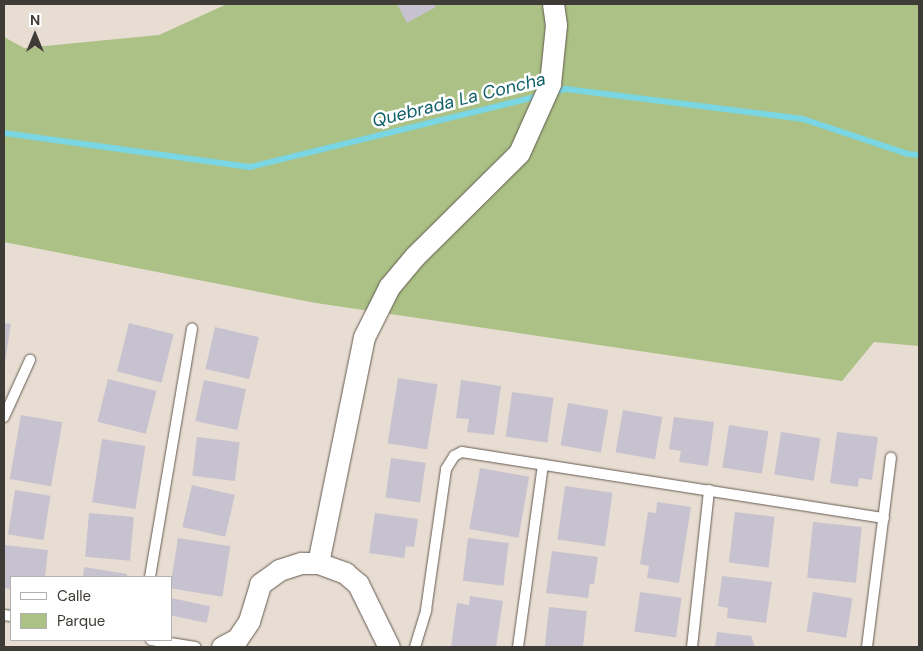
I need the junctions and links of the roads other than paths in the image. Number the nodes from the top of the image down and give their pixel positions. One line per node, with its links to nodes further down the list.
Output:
1 (553, 4): 9 (street)
2 (192, 328): 10 (lane)
3 (30, 360): 4 (lane)
4 (4, 417)
5 (891, 458): 8 (lane)
6 (543, 465): 7 (lane); 15 (lane); 16 (lane)
7 (709, 490): 8 (lane); 17 (lane)
8 (884, 518): 18 (lane)
9 (318, 563): 13 (street); 14 (street)
10 (150, 576)
11 (157, 641): 12 (lane)
12 (195, 647)
13 (222, 647)
14 (389, 647)
15 (415, 647)
16 (518, 647)
17 (692, 647)
18 (867, 647)

